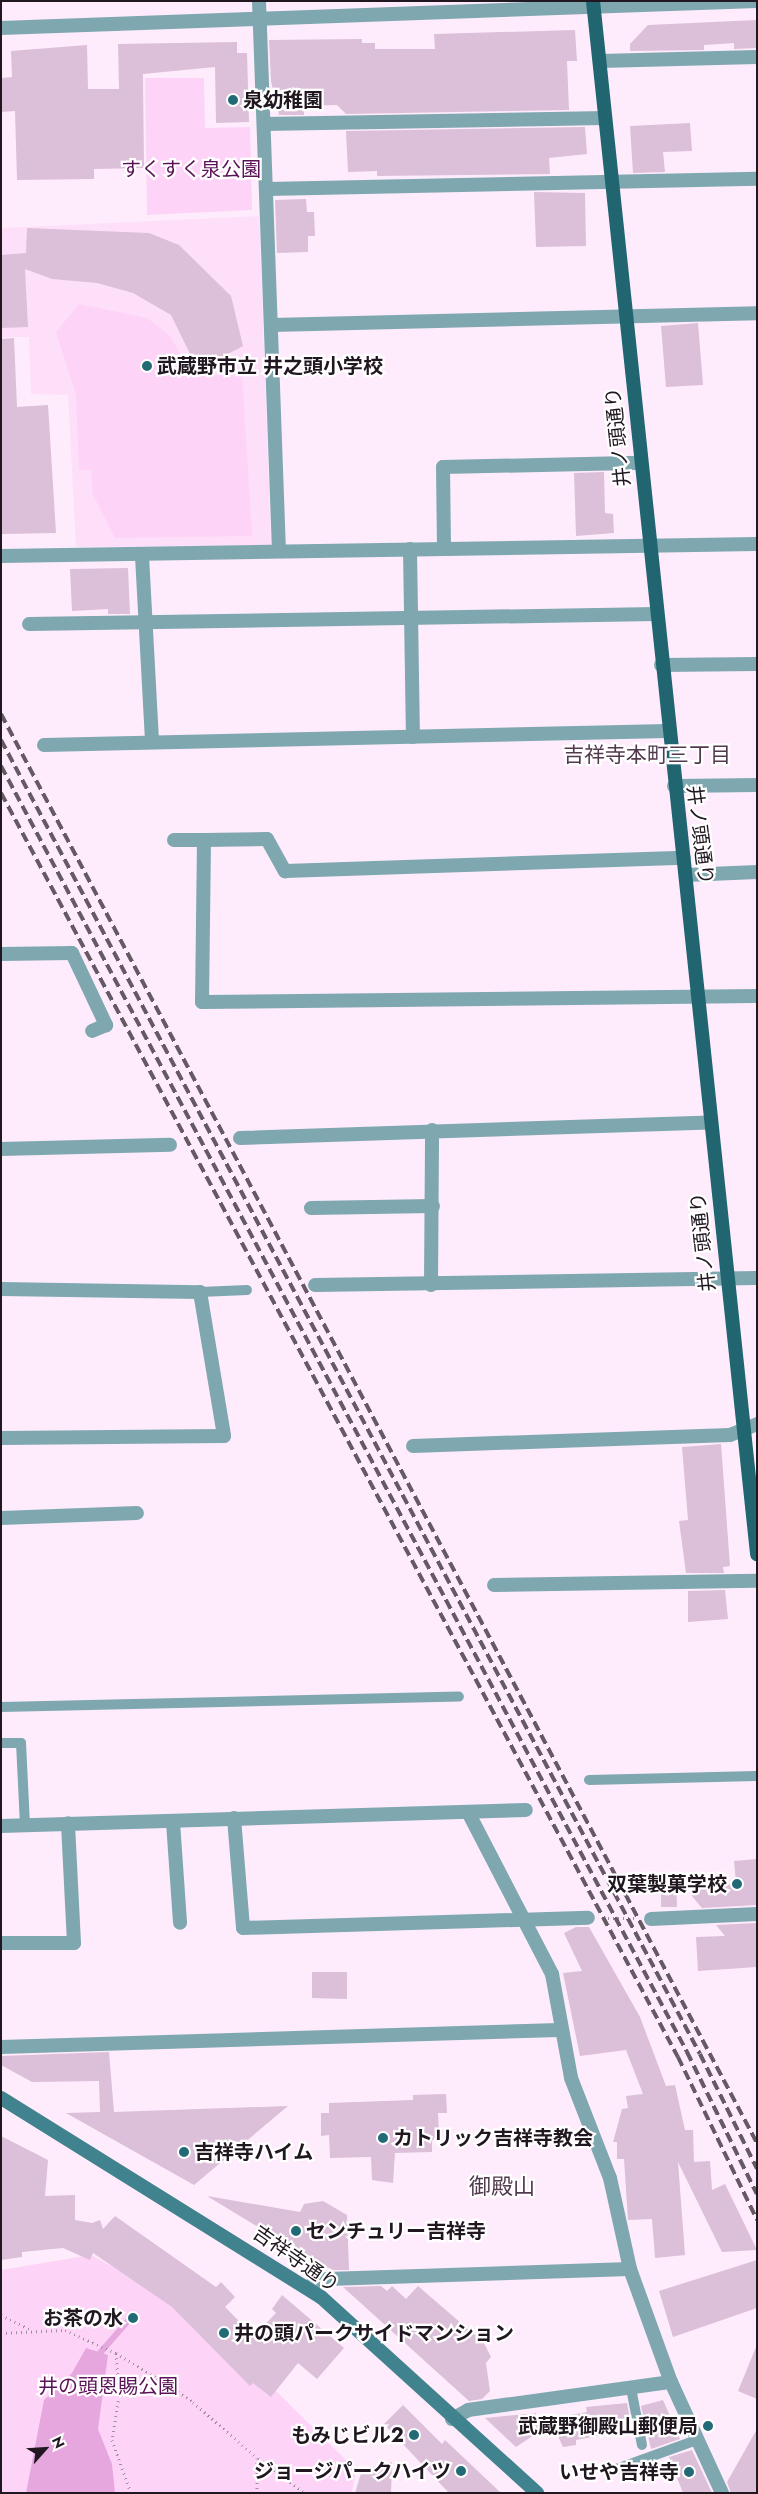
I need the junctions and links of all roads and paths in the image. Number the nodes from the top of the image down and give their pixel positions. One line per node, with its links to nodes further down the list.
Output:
1 (259, 1): 4 (street)
2 (757, 1): 3 (street)
3 (594, 5): 4 (street); 7 (main road, 井ノ頭通り)
4 (260, 21): 5 (street); 9 (street)
5 (1, 28)
6 (757, 57): 7 (street)
7 (600, 61): 8 (main road, 井ノ頭通り)
8 (605, 118): 9 (street); 11 (main road, 井ノ頭通り)
9 (264, 124): 12 (street)
10 (757, 179): 11 (street)
11 (612, 183): 12 (street); 14 (main road, 井ノ頭通り)
12 (266, 188): 15 (street)
13 (757, 313): 14 (street)
14 (626, 316): 15 (street); 16 (main road, 井ノ頭通り)
15 (272, 325): 21 (street)
16 (641, 463): 18 (main road, 井ノ頭通り); 20 (street)
17 (757, 544): 18 (street)
18 (650, 545): 20 (street); 24 (main road, 井ノ頭通り)
19 (410, 548): 20 (street); 21 (street); 26 (street)
20 (444, 548)
21 (279, 551): 23 (street)
22 (1, 556): 23 (street)
23 (142, 556): 25 (street)
24 (657, 614): 26 (street); 29 (main road, 井ノ頭通り)
25 (145, 619): 26 (street); 27 (street); 32 (street)
26 (410, 620): 31 (street)
27 (29, 624)
28 (757, 664): 29 (street)
29 (661, 665): 30 (main road, 井ノ頭通り)
30 (668, 731): 31 (street); 35 (main road, 井ノ頭通り)
31 (413, 738): 32 (street)
32 (152, 742): 33 (street)
33 (44, 746)
34 (757, 785): 35 (street)
35 (674, 786): 38 (main road, 井ノ頭通り)
36 (174, 840): 37 (street)
37 (204, 840): 38 (street); 42 (street)
38 (684, 858): 40 (main road, 井ノ頭通り)
39 (757, 872): 40 (street)
40 (686, 875): 42 (main road, 井ノ頭通り)
41 (1, 954): 44 (street)
42 (698, 994): 43 (street); 45 (main road, 井ノ頭通り)
43 (757, 996)
44 (92, 1032)
45 (710, 1122): 46 (street); 52 (main road, 井ノ頭通り)
46 (432, 1130): 47 (street); 50 (street)
47 (240, 1138)
48 (170, 1145): 49 (street)
49 (1, 1148)
50 (433, 1206): 51 (street); 55 (street)
51 (311, 1208)
52 (726, 1278): 53 (street); 55 (street); 60 (main road, 井ノ頭通り)
53 (757, 1278)
54 (315, 1285): 55 (street)
55 (431, 1286)
56 (1, 1289): 58 (street)
57 (247, 1290): 58 (lane)
58 (200, 1292): 61 (street)
59 (757, 1424): 60 (street)
60 (743, 1430): 62 (street); 65 (main road, 井ノ頭通り)
61 (1, 1438)
62 (413, 1446)
63 (137, 1513): 64 (street)
64 (1, 1518)
65 (756, 1536): 66 (main road, 井ノ頭通り)
66 (757, 1554)
67 (757, 1581): 68 (street)
68 (494, 1585)
69 (459, 1697): 70 (lane)
70 (1, 1707)
71 (1, 1744): 79 (lane)
72 (757, 1776): 73 (lane)
73 (589, 1780)
74 (526, 1810): 75 (street)
75 (468, 1812): 76 (street); 83 (street)
76 (234, 1818): 77 (street); 83 (street)
77 (173, 1822): 78 (street); 85 (street)
78 (68, 1823): 79 (street); 86 (street)
79 (25, 1824): 80 (street)
80 (1, 1826)
81 (757, 1914): 84 (street)
82 (588, 1918): 83 (street); 84 (path)
83 (524, 1919): 87 (street)
84 (651, 1919)
85 (180, 1923)
86 (1, 1943)
87 (559, 2030): 88 (street); 90 (street)
88 (1, 2047)
89 (1, 2098): 91 (main road, 吉祥寺通り)
90 (630, 2269): 91 (street); 96 (street)
91 (307, 2287): 98 (main road, 吉祥寺通り)
92 (1, 2315): 93 (path)
93 (30, 2329): 94 (path); 95 (path)
94 (1, 2333)
95 (116, 2353): 101 (path); 103 (path)
96 (671, 2382): 97 (street); 99 (street)
97 (631, 2388): 98 (street); 100 (lane)
98 (452, 2419): 106 (main road, 吉祥寺通り)
99 (697, 2440): 102 (lane); 107 (street)
100 (642, 2445)
101 (257, 2458): 104 (path); 105 (path)
102 (608, 2472)
103 (132, 2493)
104 (257, 2493)
105 (304, 2493)
106 (537, 2493)
107 (722, 2493)

